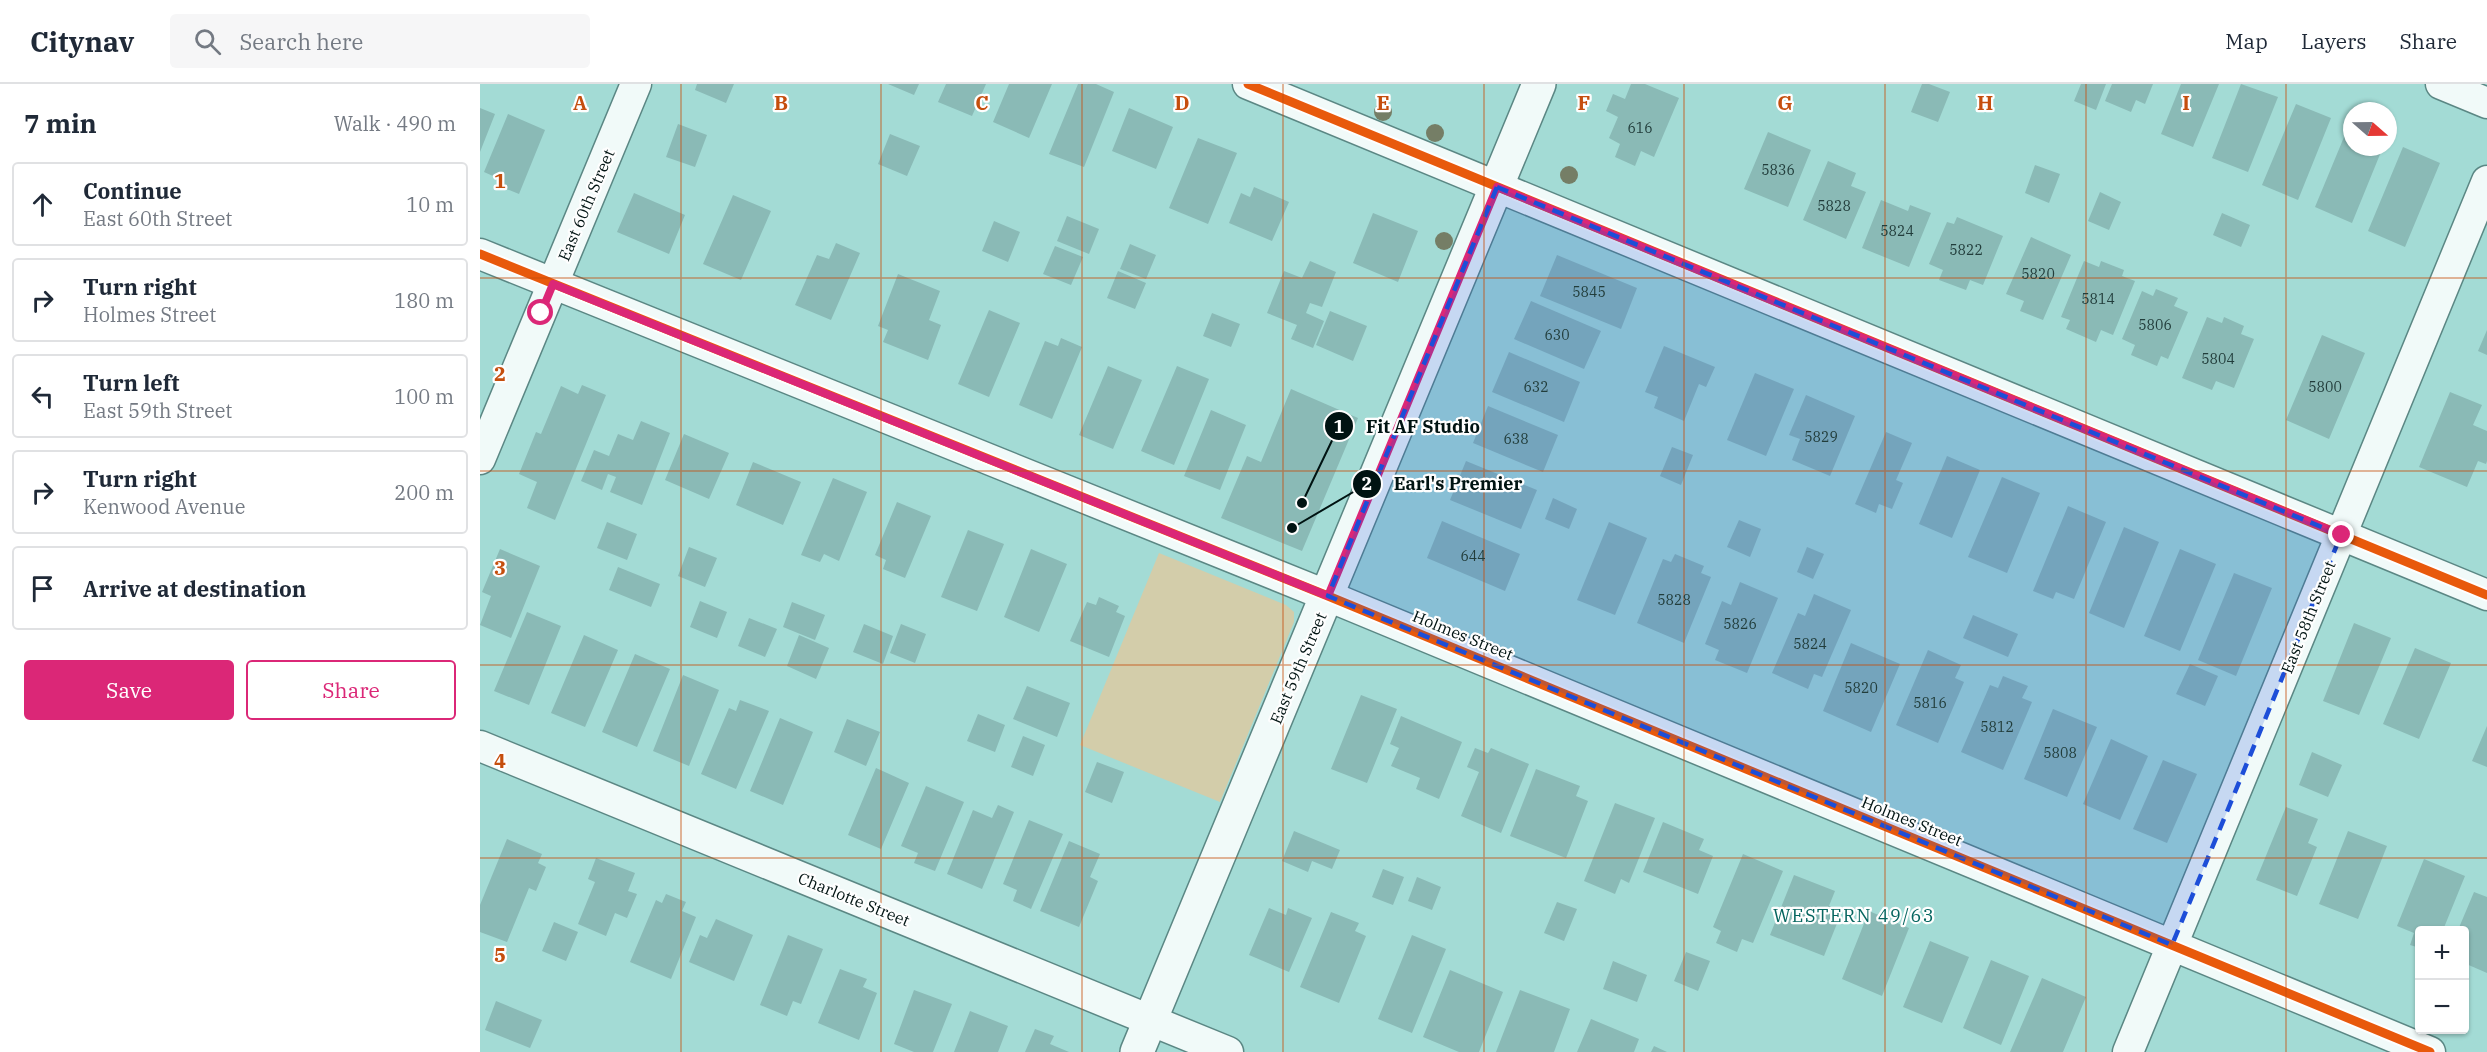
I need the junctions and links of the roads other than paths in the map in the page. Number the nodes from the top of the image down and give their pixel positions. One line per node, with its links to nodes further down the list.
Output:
1 (636, 84): 9 (street, East 60th Street)
2 (1248, 84): 7 (street)
3 (1539, 84): 7 (street, East 59th Street)
4 (2441, 84): 5 (street)
5 (2487, 103)
6 (2487, 181): 11 (street, East 58th Street)
7 (1497, 187): 11 (street); 13 (street, East 59th Street)
8 (480, 254): 9 (street, Holmes Street)
9 (553, 284): 10 (street, East 60th Street); 13 (street, Holmes Street)
10 (480, 459)
11 (2342, 535): 12 (street); 15 (street, East 58th Street)
12 (2487, 595)
13 (1328, 596): 15 (street, Holmes Street); 16 (street, East 59th Street)
14 (480, 746): 16 (street, Charlotte Street)
15 (2172, 945): 19 (street, East 58th Street); 20 (street, Holmes Street)
16 (1150, 1020): 17 (street, East 59th Street); 18 (street, Charlotte Street)
17 (1137, 1052)
18 (1228, 1052)
19 (2128, 1052)
20 (2430, 1052)

